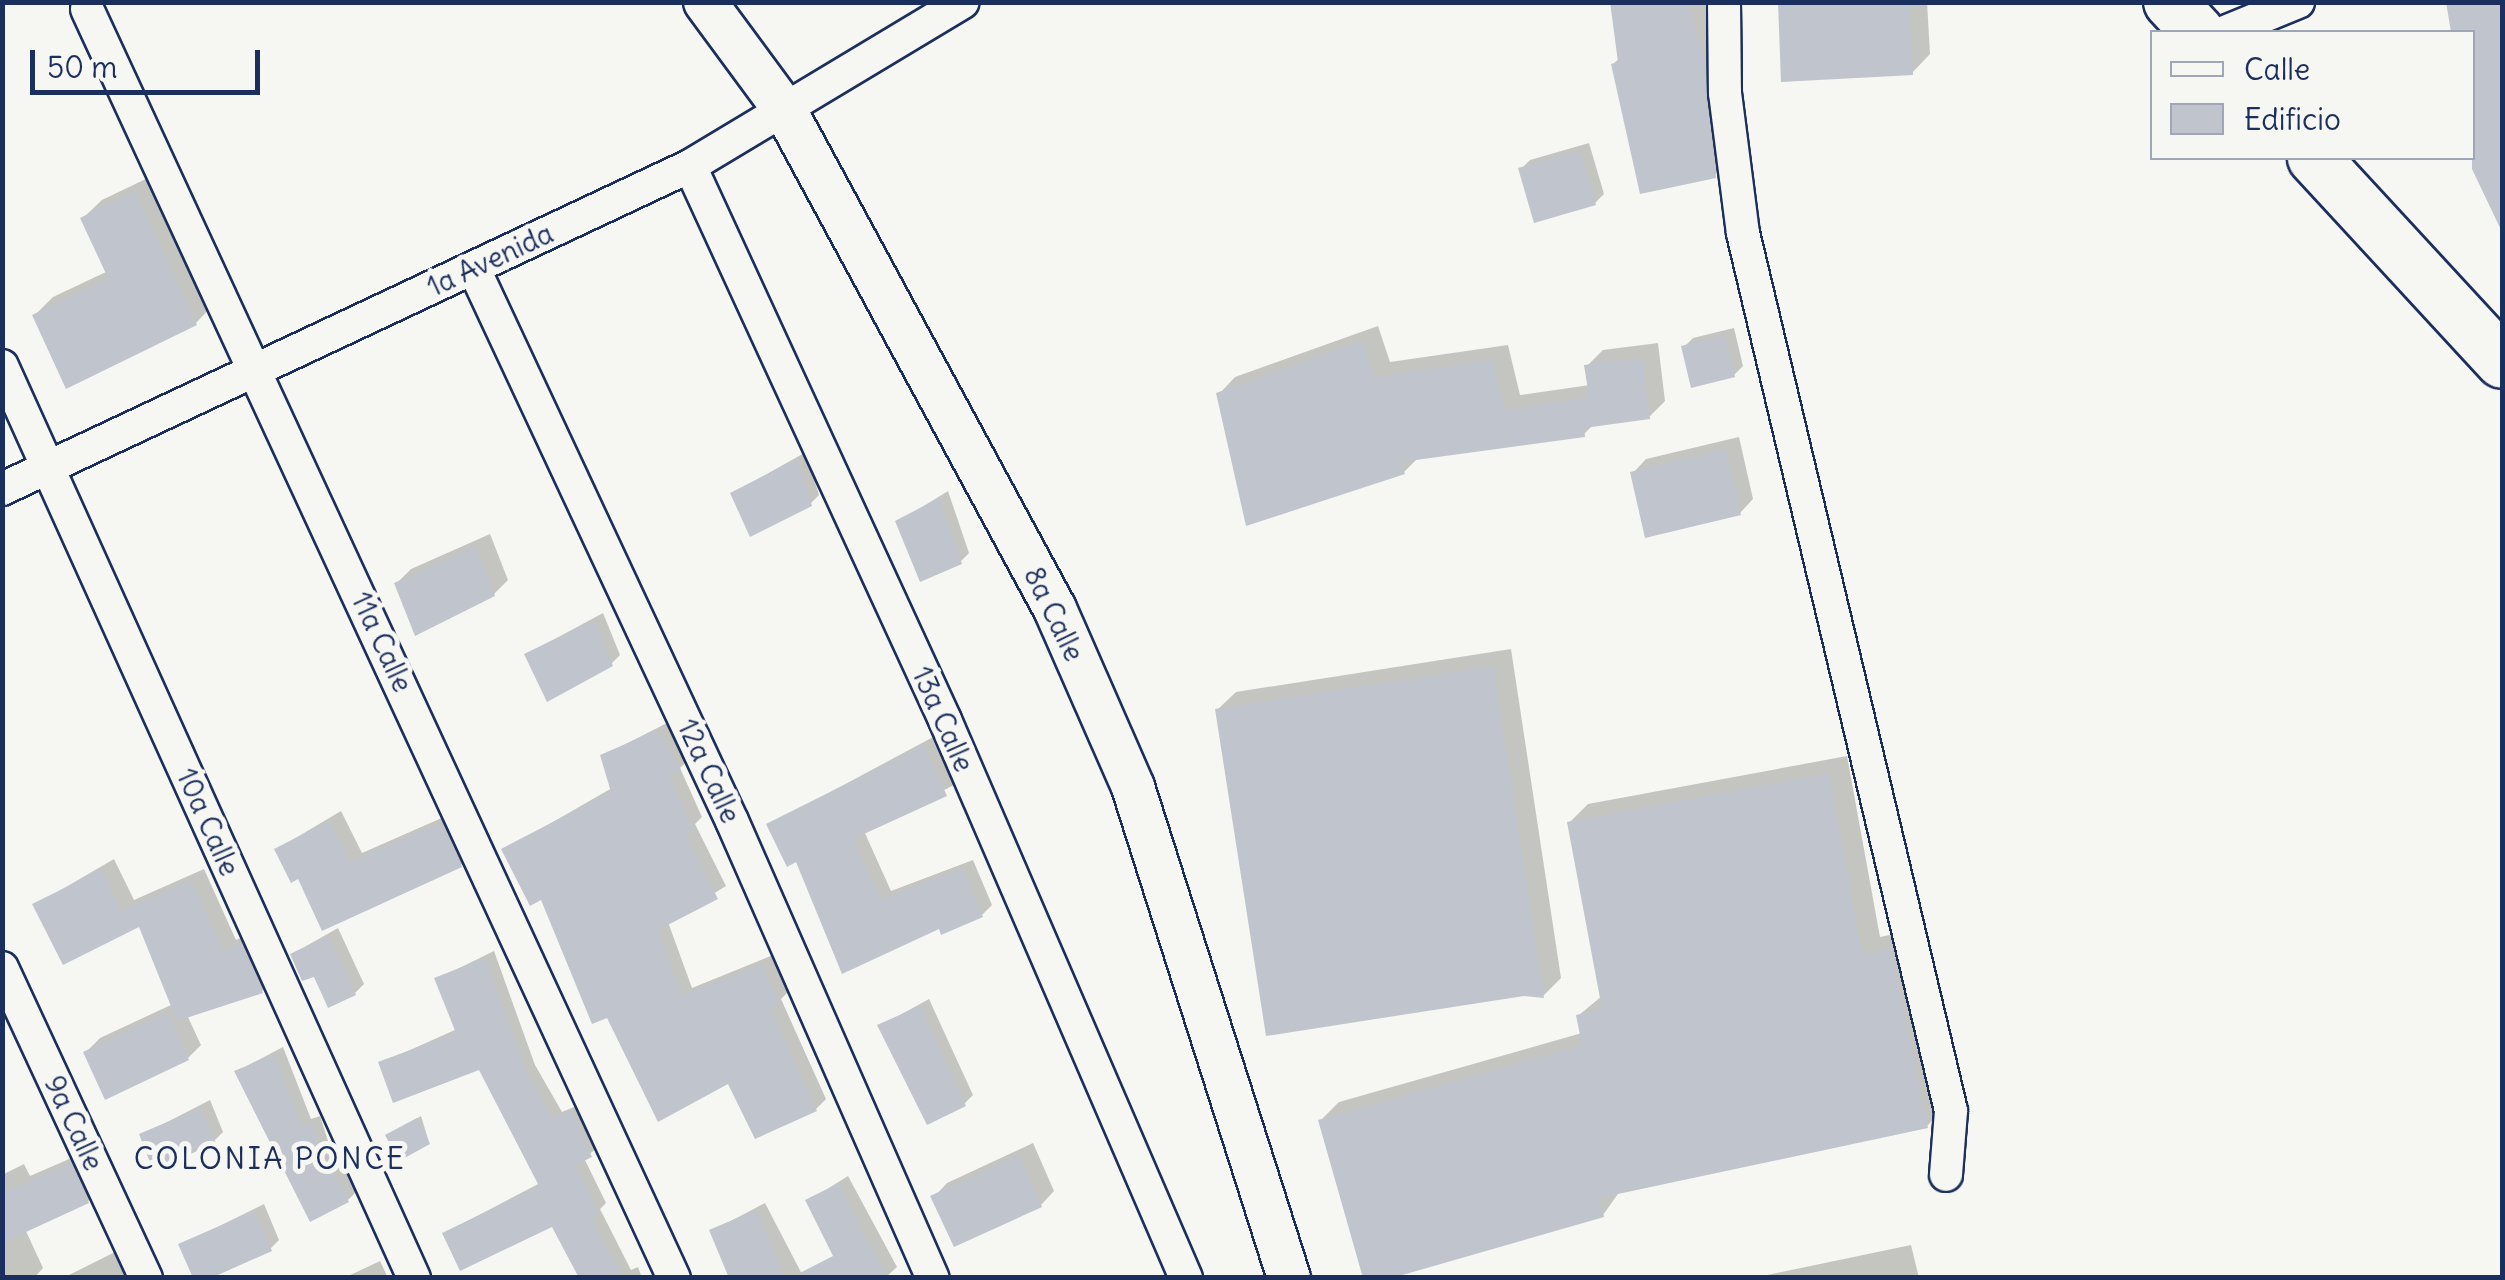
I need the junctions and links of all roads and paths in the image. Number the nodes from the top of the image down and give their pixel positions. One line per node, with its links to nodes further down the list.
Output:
1 (705, 2): 9 (street, 8a Calle)
2 (963, 2): 9 (street, 1a Avenida)
3 (1724, 2): 19 (street)
4 (2170, 2): 7 (main road)
5 (2298, 2): 8 (street)
6 (87, 9): 15 (street, 11a Calle)
7 (2196, 30)
8 (2230, 30)
9 (786, 112): 11 (street, 1a Avenida); 25 (street, 8a Calle)
10 (2316, 160): 13 (main road)
11 (690, 166): 12 (street, 1a Avenida); 24 (street, 13a Calle)
12 (474, 269): 15 (street, 1a Avenida); 23 (street, 12a Calle)
13 (2502, 362)
14 (2, 366): 16 (street, 10a Calle)
15 (253, 367): 16 (street, 1a Avenida); 22 (street, 11a Calle)
16 (48, 467): 17 (street, 1a Avenida); 21 (street, 10a Calle)
17 (2, 490)
18 (2, 968): 20 (street, 9a Calle)
19 (1946, 1175)
20 (146, 1278)
21 (414, 1278)
22 (674, 1278)
23 (933, 1278)
24 (1186, 1278)
25 (1289, 1278)

